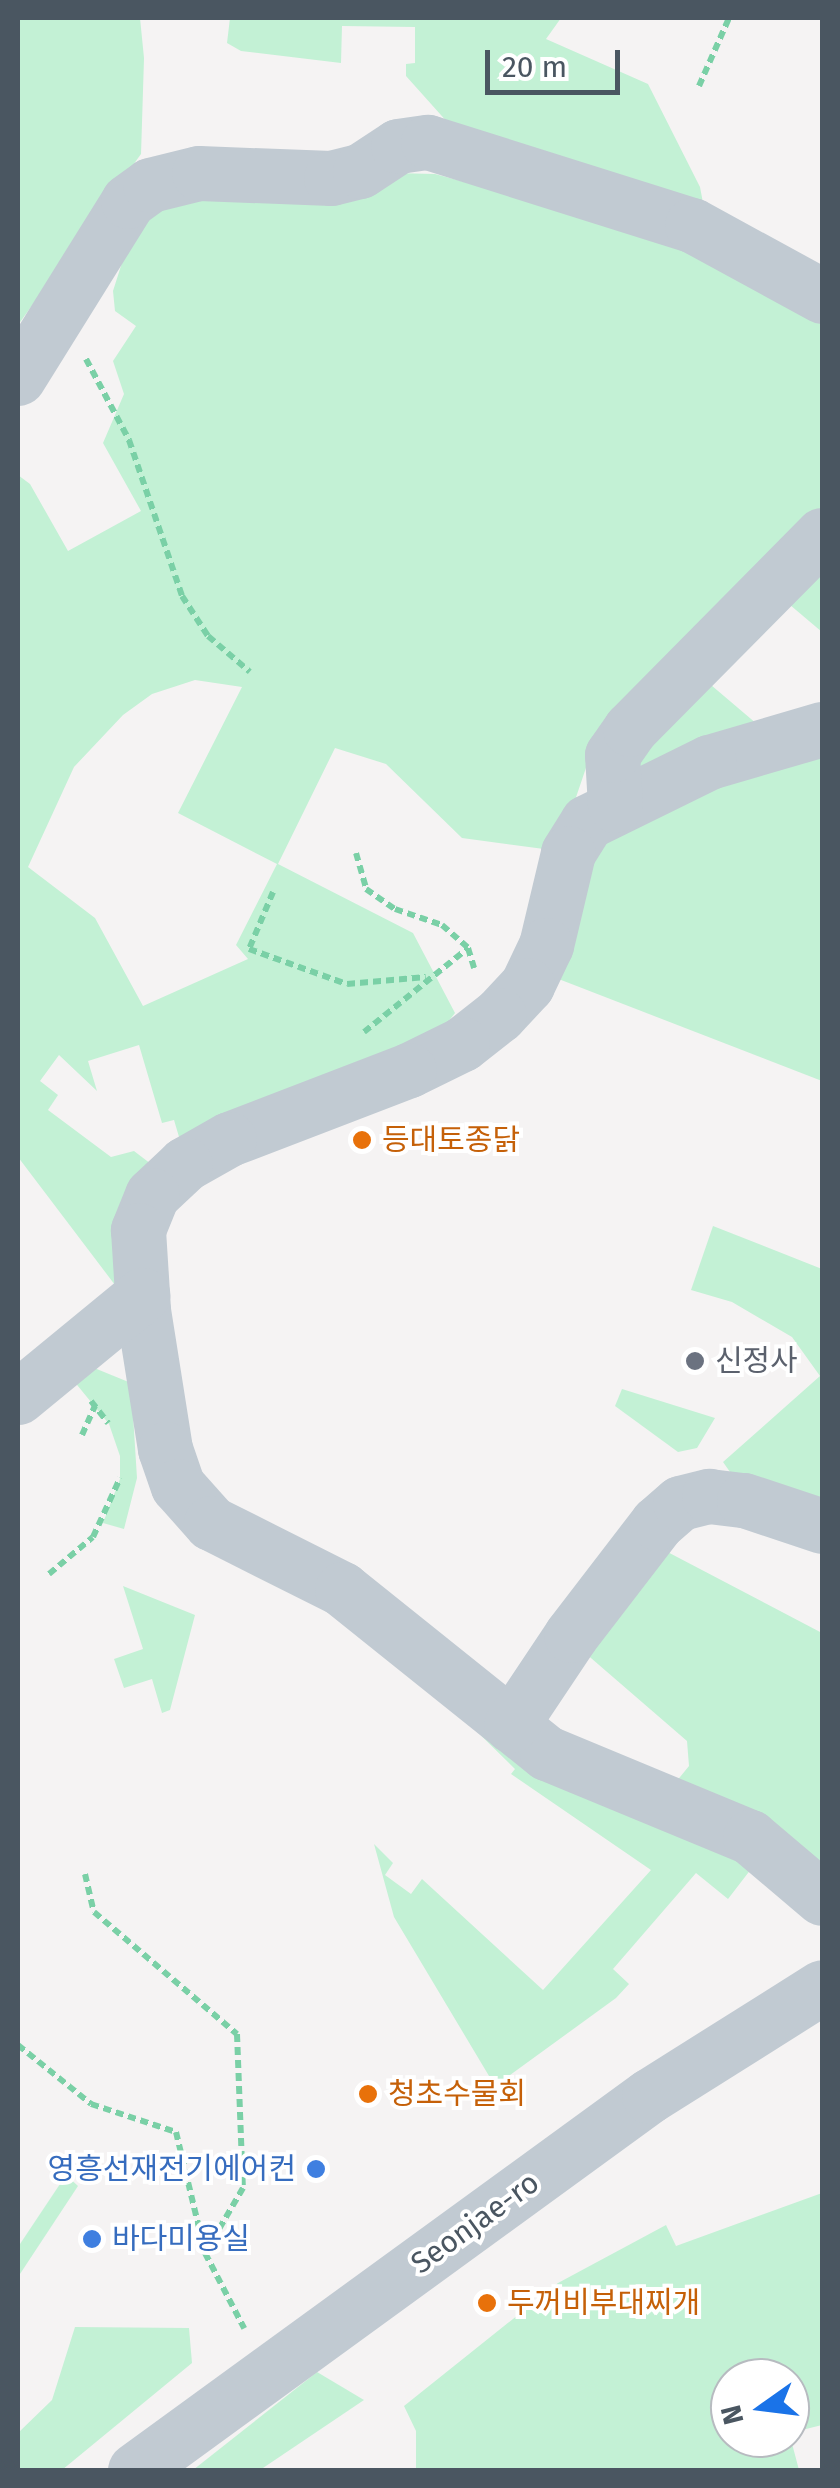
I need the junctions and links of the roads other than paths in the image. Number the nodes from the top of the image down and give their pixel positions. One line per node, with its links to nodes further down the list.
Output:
1 (822, 296): 2 (street)
2 (18, 378)
3 (822, 534): 5 (street)
4 (822, 729): 5 (street)
5 (616, 804): 6 (street)
6 (142, 1295): 7 (street); 9 (street)
7 (18, 1398)
8 (822, 1526): 9 (street)
9 (510, 1725): 10 (street)
10 (822, 1898)
11 (822, 1987): 12 (street, Seonjae-ro)
12 (135, 2470)

